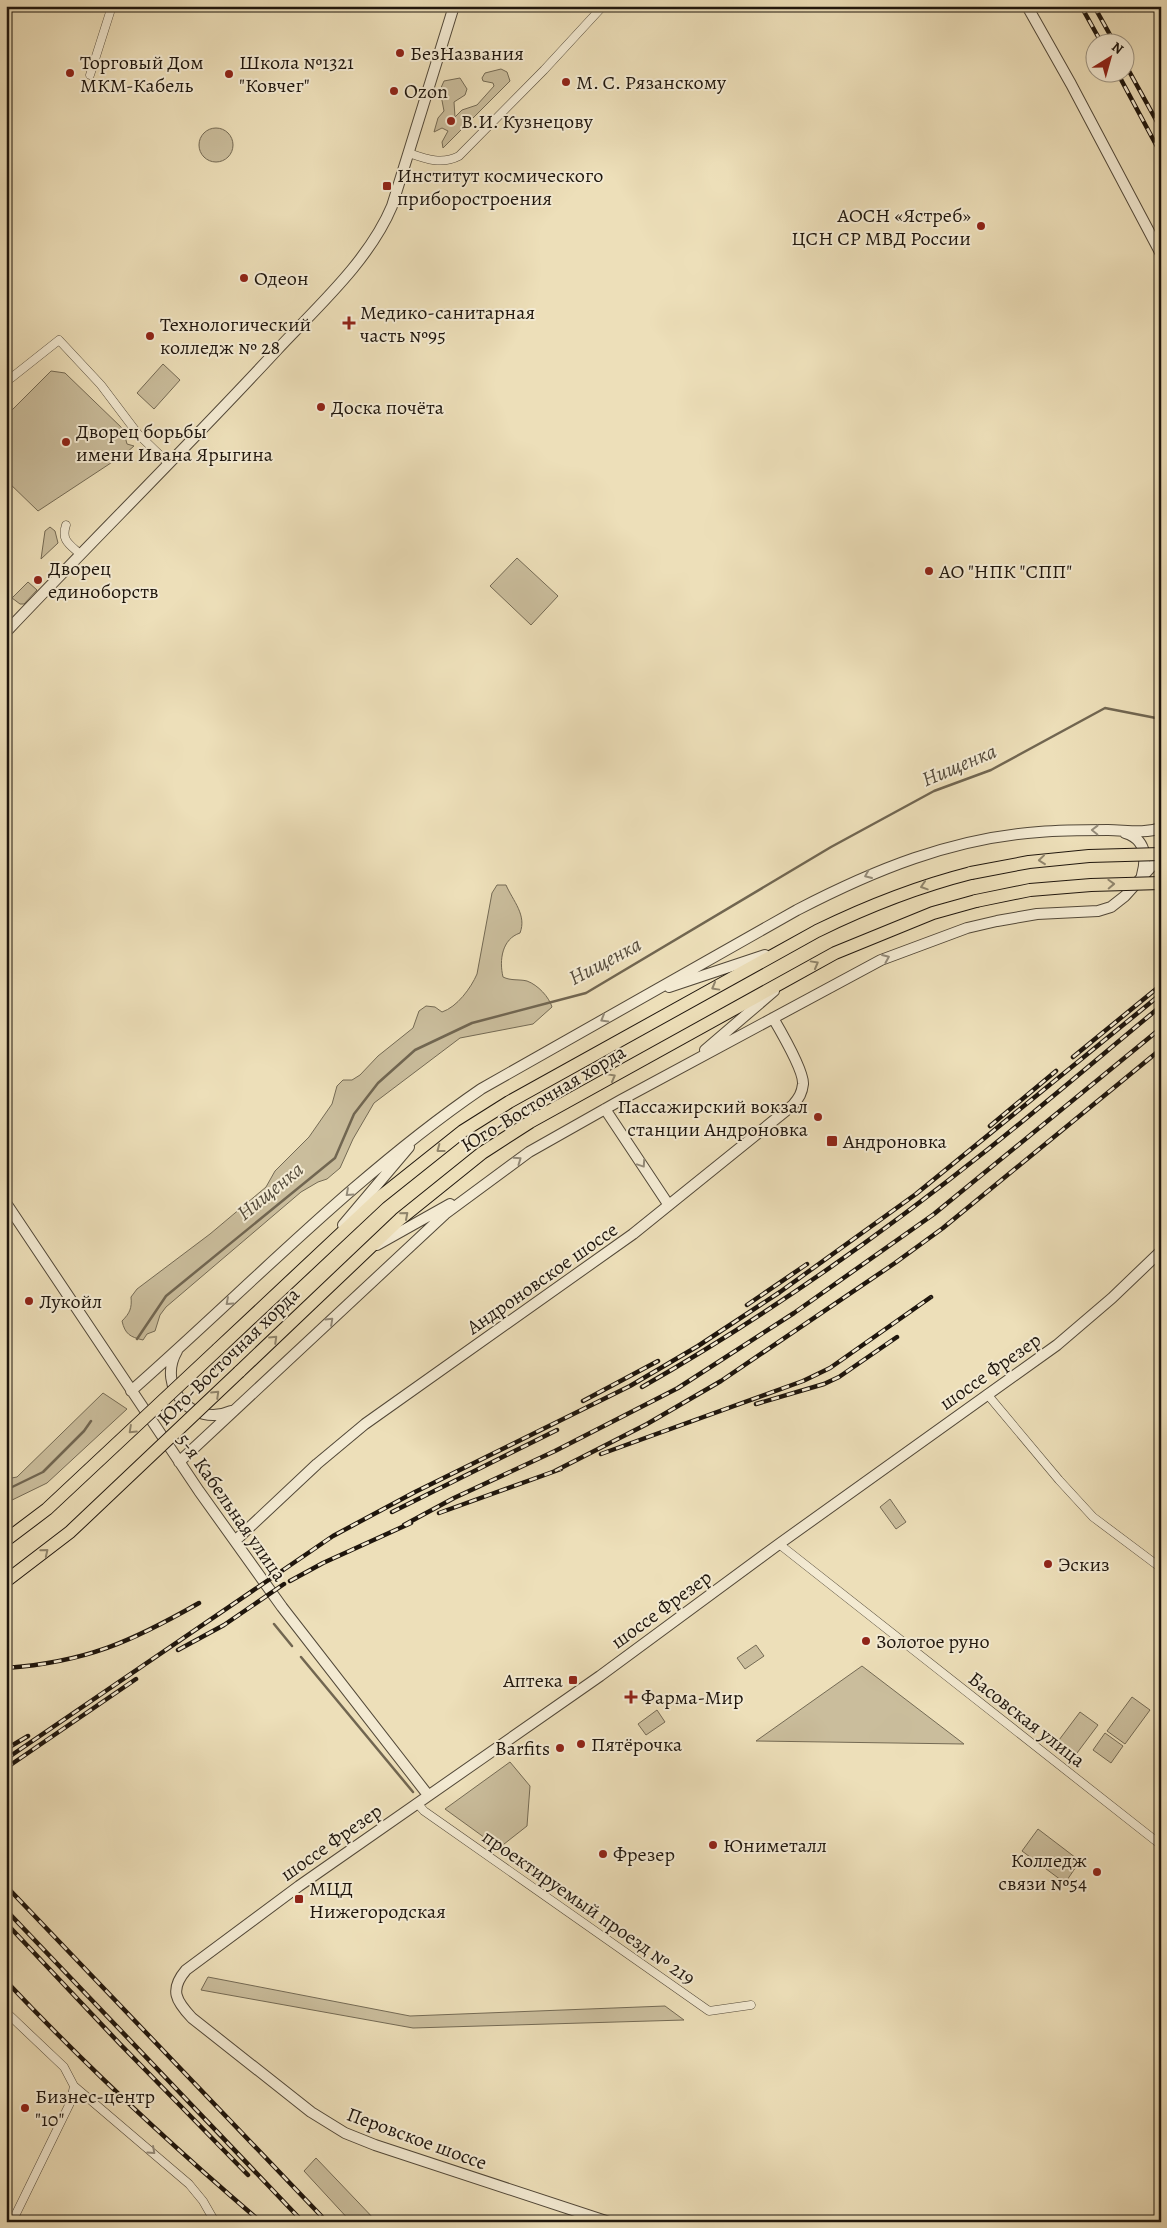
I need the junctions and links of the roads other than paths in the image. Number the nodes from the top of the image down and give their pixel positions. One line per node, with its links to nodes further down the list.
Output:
1 (112, 6): 5 (street)
2 (454, 6): 6 (street)
3 (603, 6): 6 (street)
4 (1027, 6): 7 (street)
5 (90, 75)
6 (409, 153): 9 (street)
7 (1161, 254)
8 (6, 382): 9 (street)
9 (168, 463): 11 (street)
10 (66, 525): 11 (street)
11 (80, 553): 12 (street)
12 (6, 632)
13 (1161, 828): 14 (street)
14 (1118, 830): 16 (street); 20 (street, one-way to 20)
15 (1161, 855): 16 (street); 18 (main road, Юго-Восточная хорда, one-way to 18, bridge)
16 (1141, 878): 21 (street, one-way to 16)
17 (1161, 883): 19 (main road, Юго-Восточная хорда, one-way to 17, bridge)
18 (784, 949): 20 (street); 30 (main road, Юго-Восточная хорда, one-way to 30)
19 (788, 980): 22 (street); 29 (main road, Юго-Восточная хорда, one-way to 19)
20 (646, 995): 24 (street, one-way to 24)
21 (773, 1018): 22 (street); 27 (street, Андроновское шоссе)
22 (689, 1064): 23 (street)
23 (605, 1109): 25 (street, one-way to 23); 27 (street, one-way to 27)
24 (426, 1127): 30 (street); 31 (street, one-way to 31)
25 (478, 1188): 29 (street); 34 (street, one-way to 25)
26 (6, 1203): 32 (street, 5-я Кабельная улица)
27 (668, 1204): 37 (street, Андроновское шоссе)
28 (1161, 1251): 33 (street, шоссе Фрезер)
29 (364, 1253): 40 (main road, Юго-Восточная хорда, one-way to 29, bridge)
30 (313, 1260): 36 (main road, Юго-Восточная хорда, one-way to 36, bridge)
31 (184, 1343): 32 (street); 34 (street)
32 (131, 1391): 35 (street, 5-я Кабельная улица)
33 (987, 1394): 38 (street, шоссе Фрезер); 39 (street)
34 (241, 1404): 35 (street)
35 (179, 1462): 37 (street, 5-я Кабельная улица)
36 (6, 1540)
37 (236, 1540): 41 (street, 5-я Кабельная улица)
38 (779, 1544): 41 (street, шоссе Фрезер); 43 (street, Басовская улица)
39 (1161, 1568)
40 (6, 1581)
41 (428, 1795): 42 (street, шоссе Фрезер)
42 (417, 1803): 44 (street, шоссе Фрезер); 45 (street, проектируемый проезд № 219)
43 (1161, 1845)
44 (176, 1985): 50 (street, Перовское шоссе)
45 (751, 2005)
46 (6, 2012): 47 (street)
47 (74, 2086): 48 (street); 49 (street, one-way to 49)
48 (12, 2222)
49 (215, 2222)
50 (609, 2222)

